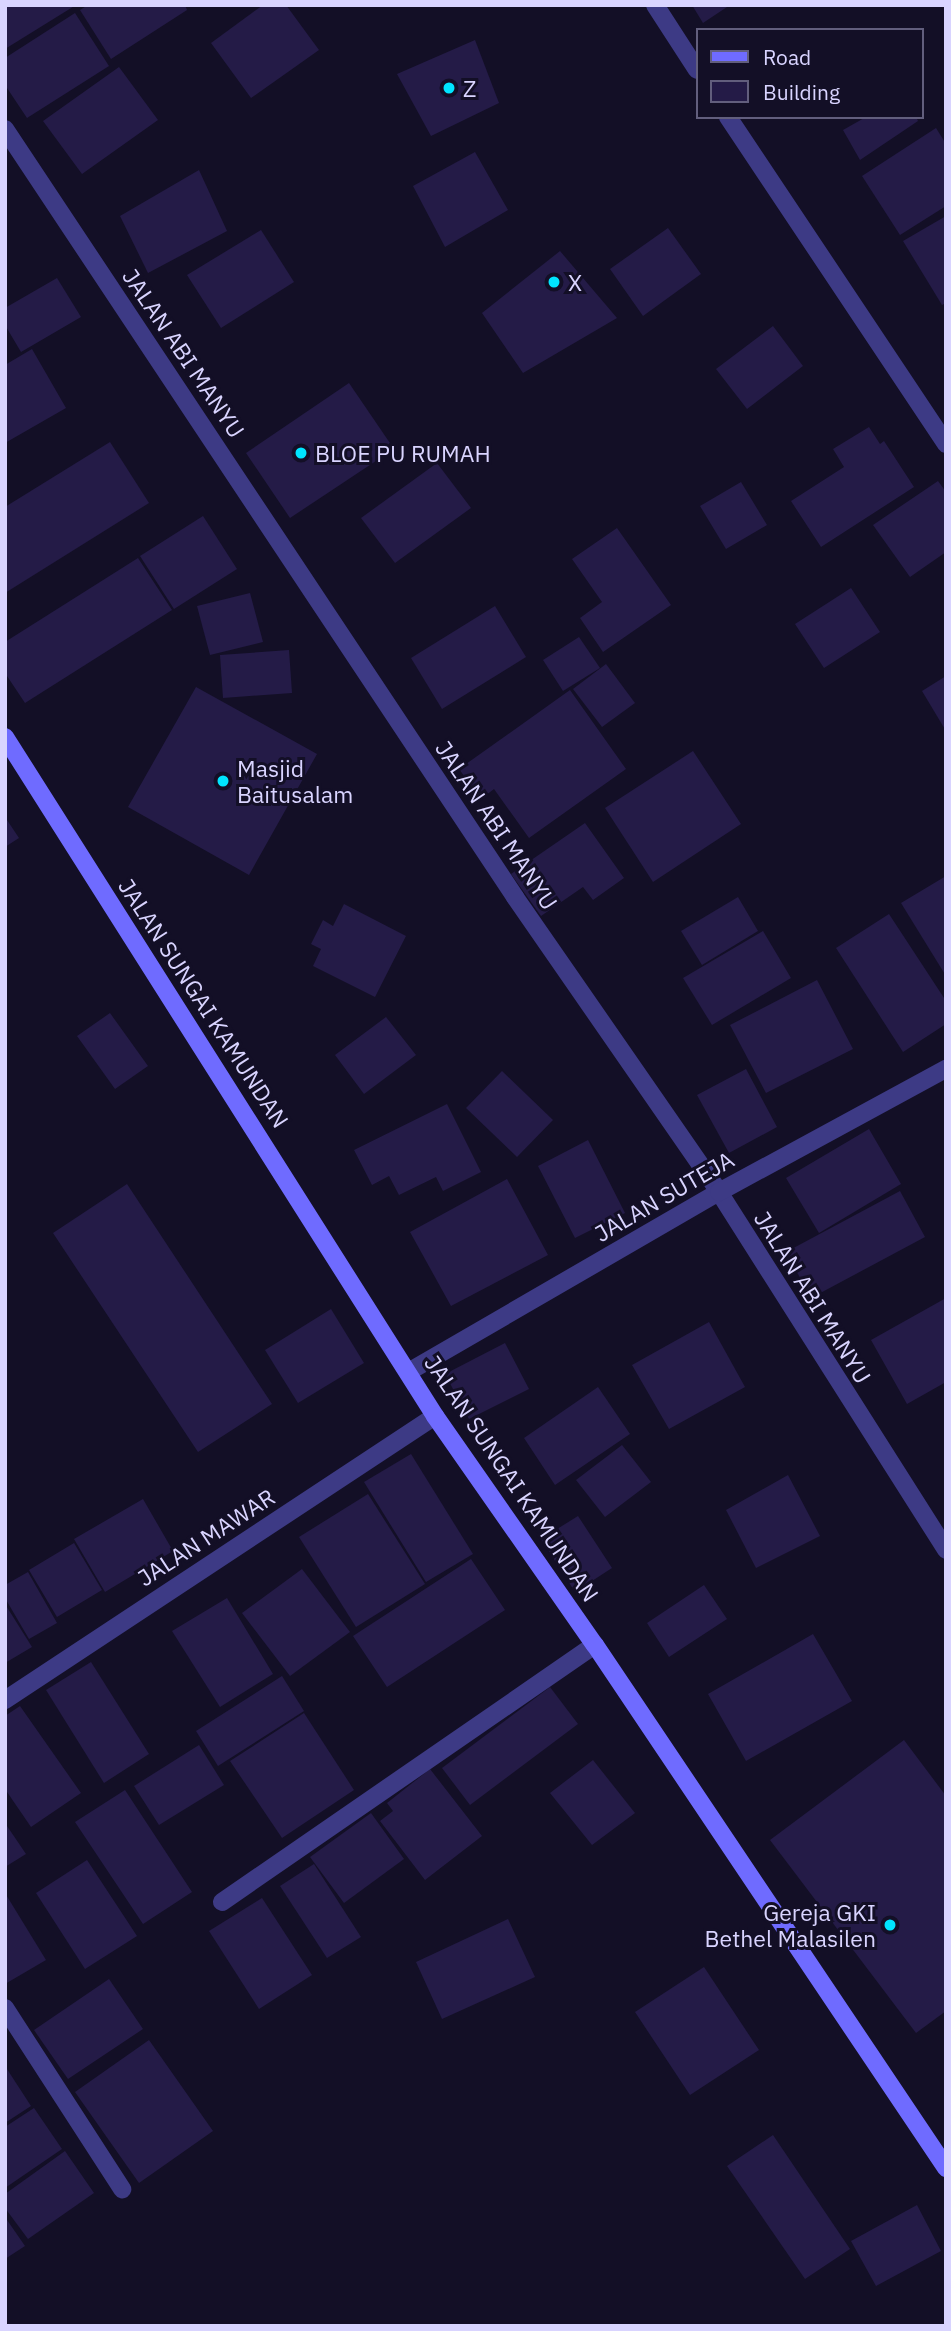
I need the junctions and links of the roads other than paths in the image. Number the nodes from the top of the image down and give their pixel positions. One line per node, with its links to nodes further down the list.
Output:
1 (655, 5): 2 (street)
2 (696, 68)
3 (729, 119): 5 (street)
4 (5, 129): 8 (street, JALAN ABI MANYU)
5 (946, 444)
6 (5, 737): 9 (main road, JALAN SUNGAI KAMUNDAN)
7 (946, 1069): 8 (street, JALAN SUTEJA)
8 (719, 1192): 9 (street, JALAN SUTEJA); 11 (street, JALAN ABI MANYU)
9 (410, 1371): 10 (main road, JALAN SUNGAI KAMUNDAN)
10 (435, 1416): 12 (main road, JALAN SUNGAI KAMUNDAN); 13 (street, JALAN MAWAR)
11 (946, 1550)
12 (595, 1645): 14 (street); 16 (main road, JALAN SUNGAI KAMUNDAN)
13 (5, 1700)
14 (222, 1902)
15 (5, 2008): 17 (street)
16 (946, 2168)
17 (122, 2189)

